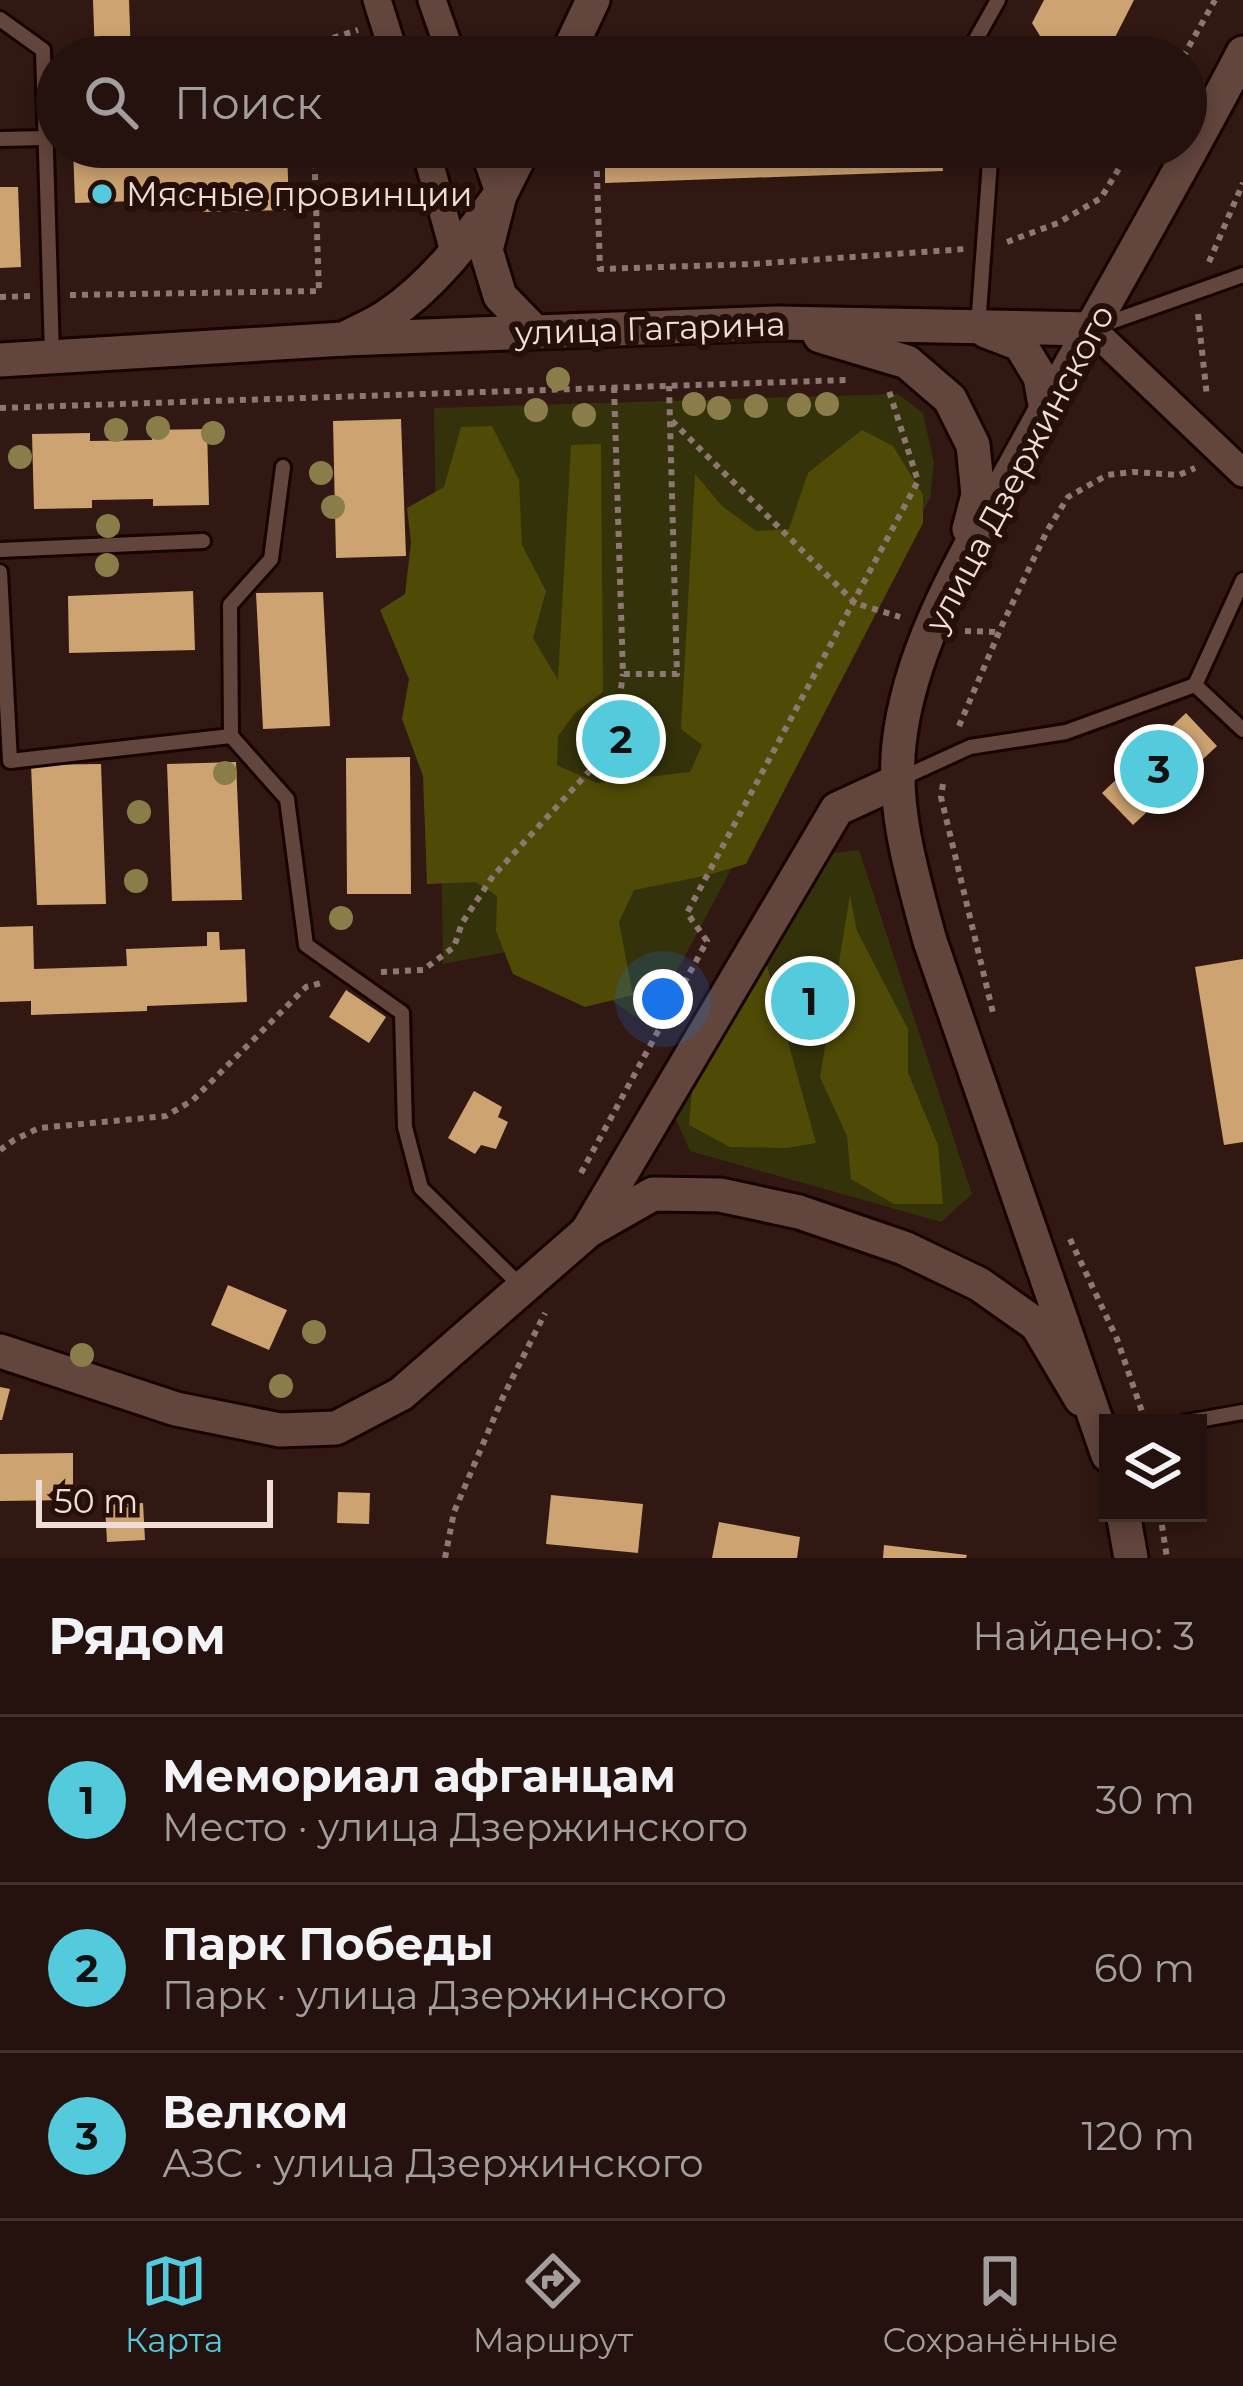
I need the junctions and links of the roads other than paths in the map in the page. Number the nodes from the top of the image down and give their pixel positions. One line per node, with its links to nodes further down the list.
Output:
1 (376, 0): 6 (street)
2 (432, 0): 7 (street)
3 (593, 0): 8 (main road)
4 (998, 0): 9 (lane)
5 (0, 20): 10 (lane)
6 (388, 36)
7 (445, 36)
8 (576, 36)
9 (978, 36)
10 (36, 45)
11 (1243, 53): 12 (main road, улица Дзержинского)
12 (1207, 119)
13 (36, 138): 14 (lane)
14 (0, 139)
15 (47, 168): 29 (lane)
16 (431, 168): 22 (street)
17 (490, 168): 21 (street)
18 (514, 168): 21 (main road)
19 (990, 168): 25 (lane)
20 (1180, 168): 26 (main road, улица Дзержинского)
21 (500, 195): 22 (main road); 27 (main road)
22 (455, 254): 28 (main road)
23 (1243, 275): 26 (lane)
24 (778, 323): 25 (main road, улица Гагарина); 27 (main road, улица Гагарина); 36 (main road)
25 (978, 328): 26 (main road, улица Гагарина); 31 (main road)
26 (1092, 328): 31 (main road, улица Дзержинского); 33 (street)
27 (534, 331): 28 (main road, улица Гагарина)
28 (344, 339): 29 (main road, улица Гагарина)
29 (52, 359): 30 (main road, улица Гагарина)
30 (0, 361)
31 (1046, 410): 36 (main road, улица Дзержинского)
32 (283, 467): 41 (lane)
33 (1243, 473)
34 (203, 542): 35 (lane)
35 (0, 550)
36 (959, 569): 43 (main road, улица Дзержинского)
37 (0, 572): 42 (lane)
38 (1243, 580): 39 (lane)
39 (1195, 686): 40 (lane); 43 (lane)
40 (1243, 730)
41 (232, 736): 42 (lane); 45 (lane)
42 (5, 761)
43 (898, 781): 44 (main road); 49 (main road, улица Дзержинского)
44 (587, 1231): 45 (main road); 50 (main road)
45 (536, 1295): 46 (main road)
46 (0, 1352)
47 (1243, 1412): 48 (lane)
48 (1207, 1418)
49 (1099, 1423)
50 (1099, 1431)
51 (1125, 1522): 52 (main road)
52 (1131, 1558)

